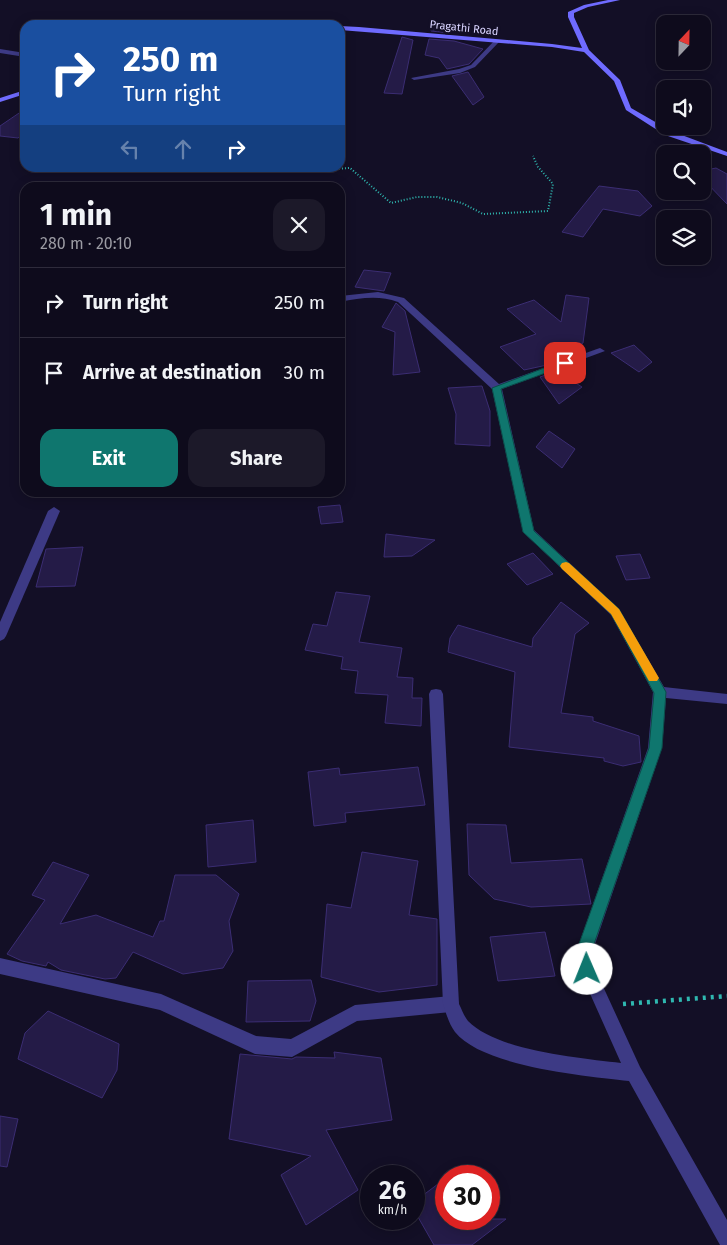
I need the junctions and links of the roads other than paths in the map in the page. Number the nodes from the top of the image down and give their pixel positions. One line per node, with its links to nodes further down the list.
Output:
1 (617, 0): 5 (street)
2 (345, 28): 3 (street, Pragathi Road)
3 (496, 42): 5 (street, Pragathi Road); 7 (street)
4 (0, 51): 6 (street)
5 (586, 51): 10 (street)
6 (20, 54)
7 (414, 78)
8 (20, 94): 9 (street)
9 (0, 100)
10 (727, 154)
11 (345, 298): 13 (street)
12 (600, 351): 13 (street)
13 (497, 388): 16 (street)
14 (54, 510): 15 (street)
15 (0, 636)
16 (660, 692): 18 (street); 21 (street)
17 (436, 694): 20 (street)
18 (727, 699)
19 (0, 966): 20 (street)
20 (451, 1004): 21 (street)
21 (634, 1074): 22 (street)
22 (727, 1239)

